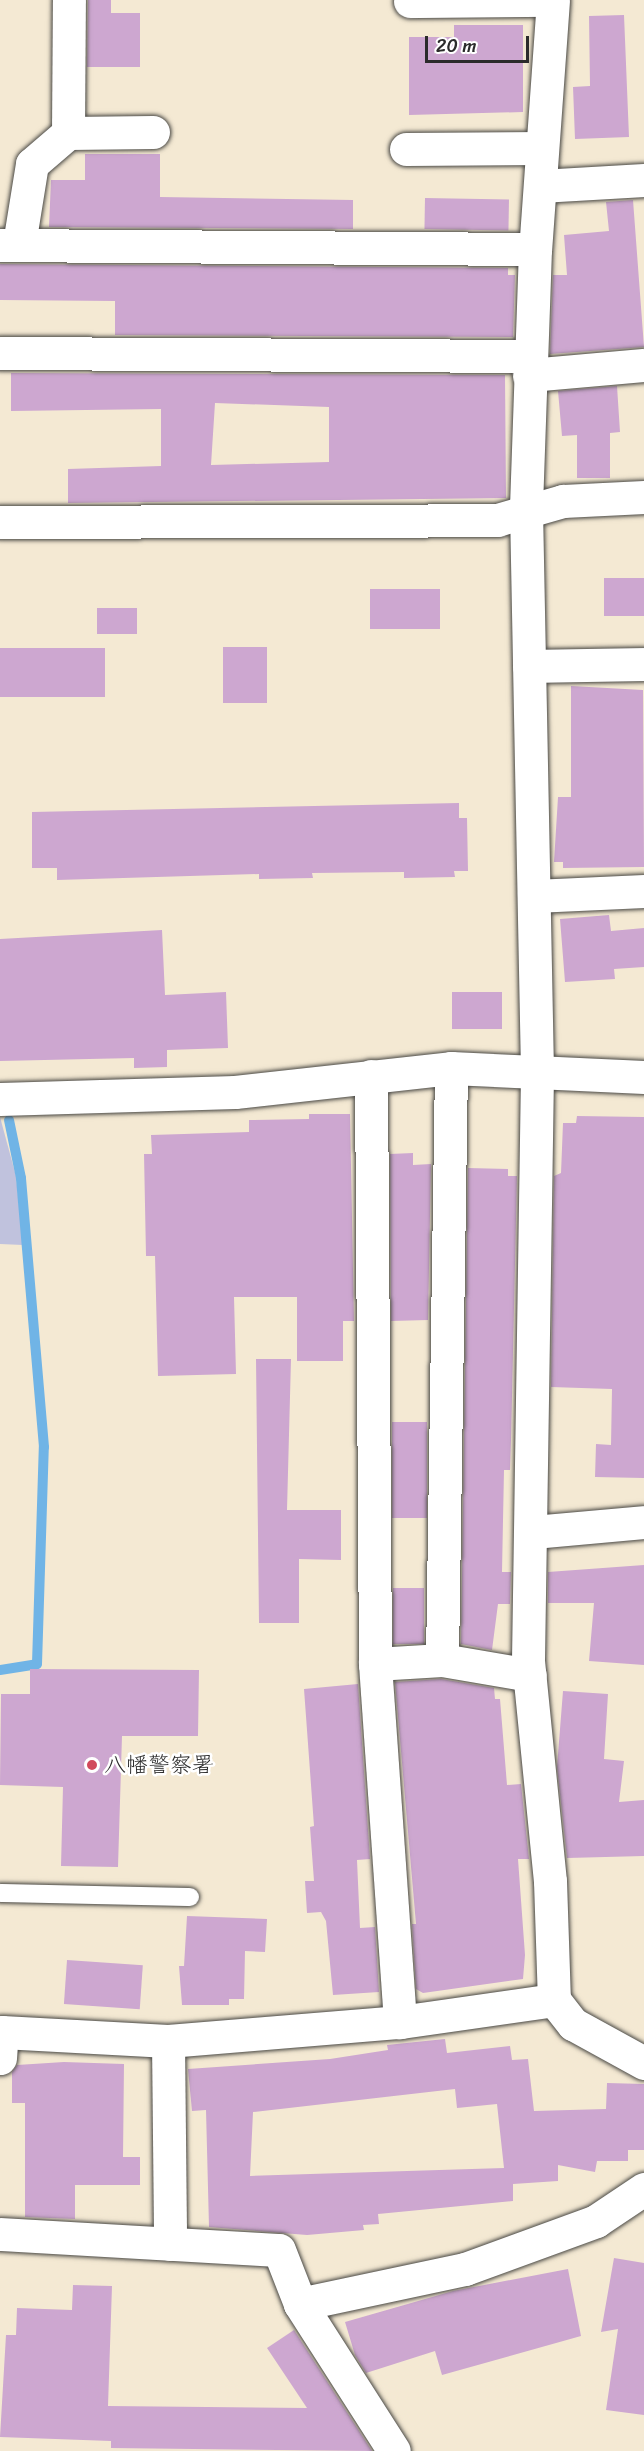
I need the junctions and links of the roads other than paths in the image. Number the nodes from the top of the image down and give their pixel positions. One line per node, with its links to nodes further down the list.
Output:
1 (69, 0): 6 (street)
2 (535, 0): 4 (street)
3 (553, 0): 8 (street)
4 (410, 1)
5 (153, 132): 6 (street)
6 (68, 133): 11 (street)
7 (406, 148): 8 (street)
8 (542, 148): 10 (street)
9 (644, 180): 10 (street)
10 (540, 186): 12 (street)
11 (9, 245): 12 (street)
12 (535, 249): 14 (street)
13 (0, 353): 14 (street)
14 (530, 365): 15 (street); 17 (street)
15 (644, 365)
16 (644, 497): 17 (street)
17 (526, 509): 18 (street); 20 (street)
18 (0, 522)
19 (644, 664): 20 (street)
20 (529, 666): 22 (street)
21 (644, 891): 22 (street)
22 (534, 896): 24 (street)
23 (451, 1068): 24 (street); 25 (street); 30 (street)
24 (537, 1074): 26 (street); 29 (street)
25 (372, 1076): 27 (street); 31 (street)
26 (644, 1077)
27 (0, 1098)
28 (644, 1522): 29 (street)
29 (533, 1532): 32 (street)
30 (442, 1660): 31 (street); 32 (street)
31 (375, 1664): 36 (street)
32 (530, 1675): 35 (street)
33 (0, 1893): 34 (lane)
34 (190, 1897)
35 (554, 2000): 36 (street); 39 (street)
36 (400, 2022): 37 (street)
37 (168, 2041): 38 (street); 42 (street)
38 (0, 2058)
39 (644, 2063)
40 (644, 2189): 43 (street)
41 (0, 2234): 42 (street)
42 (170, 2244): 43 (street)
43 (300, 2304): 44 (street)
44 (394, 2451)

